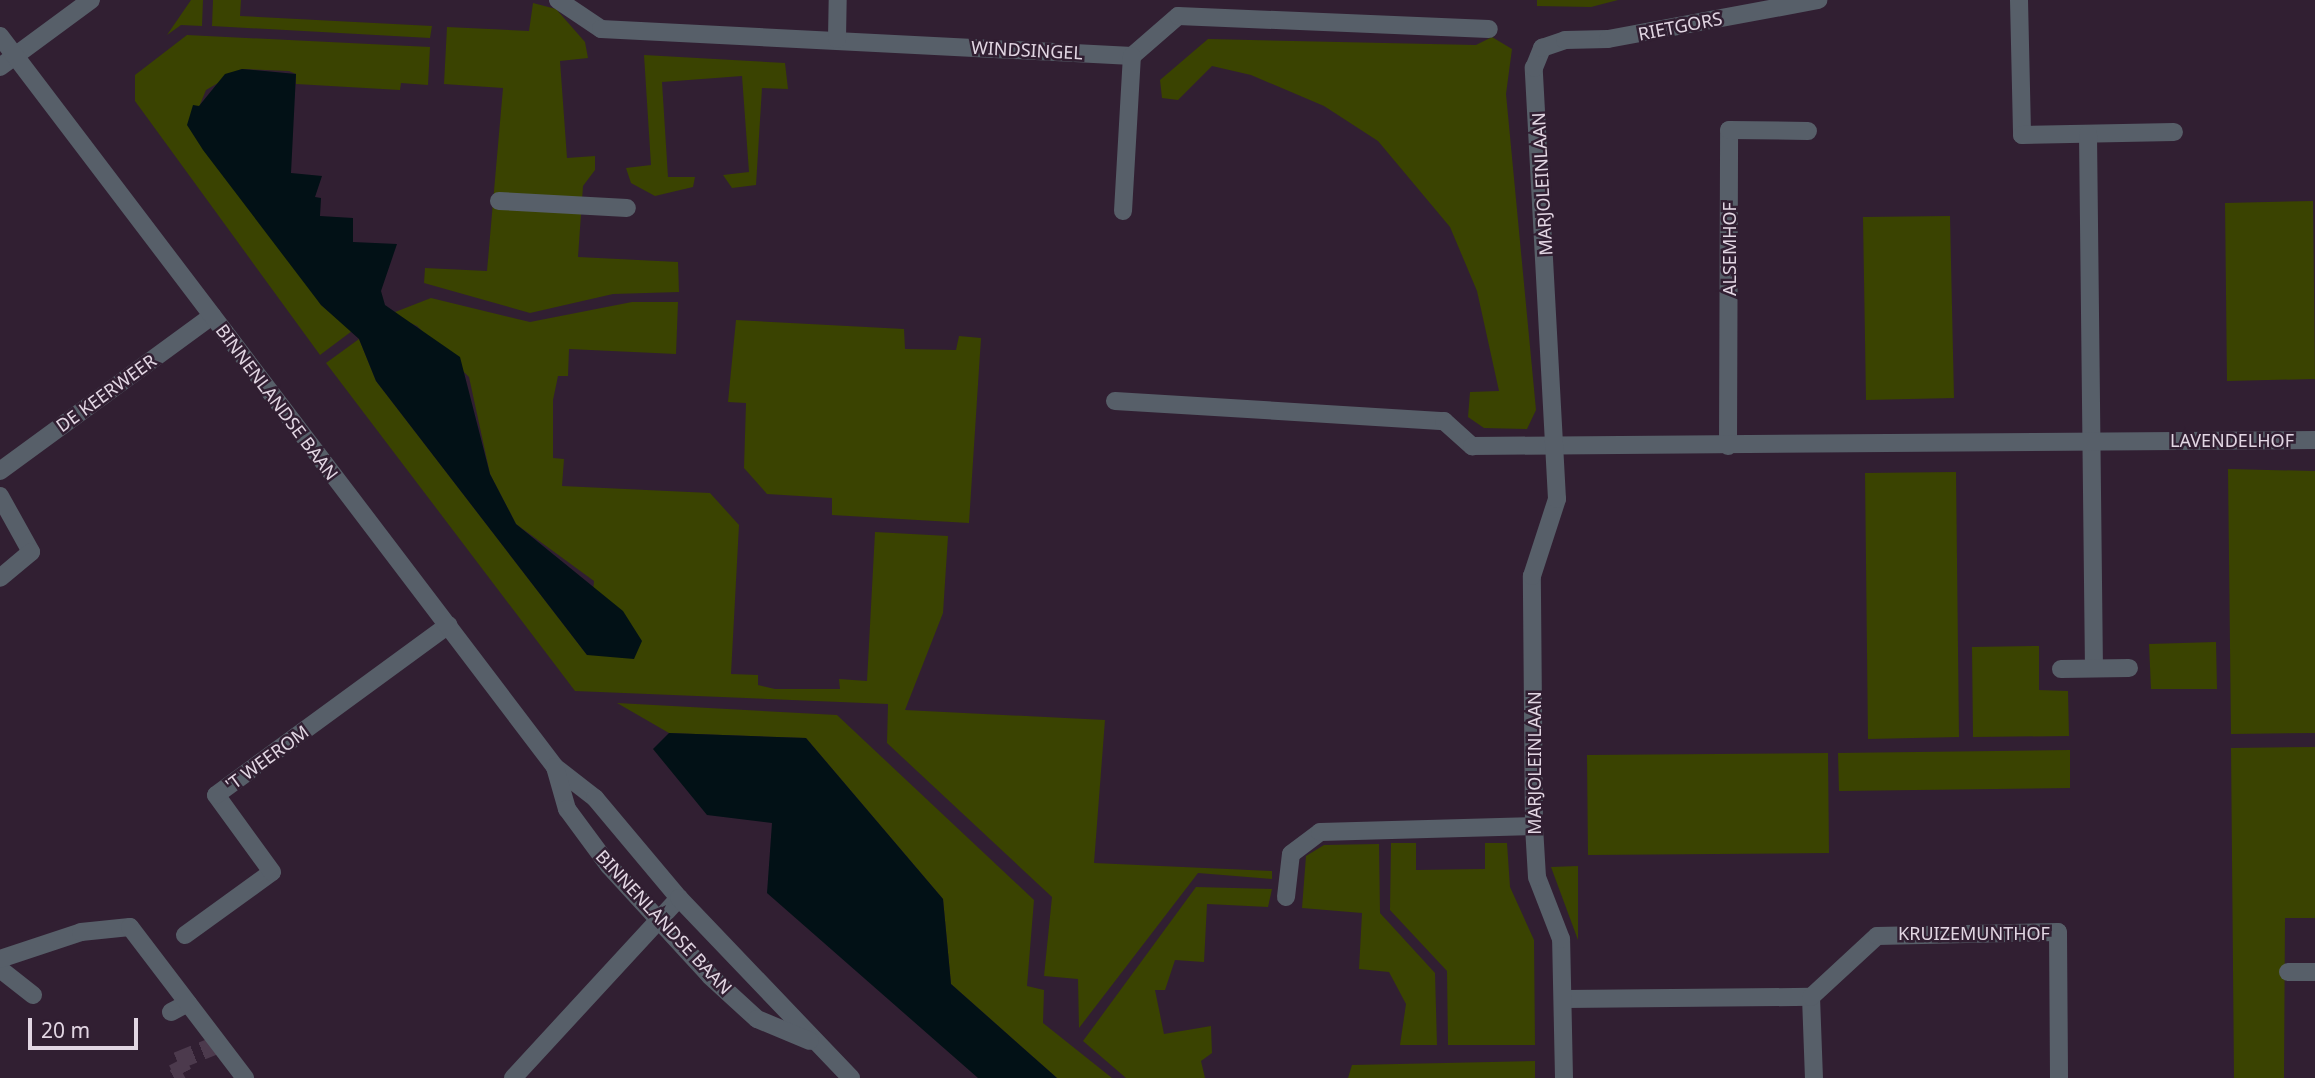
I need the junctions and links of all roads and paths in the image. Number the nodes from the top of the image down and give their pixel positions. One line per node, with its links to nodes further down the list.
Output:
1 (91, 0): 11 (street)
2 (558, 0): 9 (street, WINDSINGEL)
3 (838, 0): 9 (street)
4 (1818, 0): 10 (street, RIETGORS)
5 (2019, 0): 16 (street)
6 (1178, 8): 7 (street); 12 (street)
7 (1489, 29)
8 (0, 36): 11 (street, BINNENLANDSE BAAN)
9 (836, 39): 12 (street, WINDSINGEL)
10 (1542, 48): 25 (street, MARJOLEINLAAN)
11 (15, 56): 13 (street); 20 (street, BINNENLANDSE BAAN)
12 (1132, 56): 19 (street)
13 (0, 67)
14 (1808, 131): 24 (street, ALSEMHOF)
15 (2174, 132): 16 (street)
16 (2088, 134): 23 (street)
17 (499, 201): 18 (street)
18 (627, 208)
19 (1123, 211)
20 (212, 316): 26 (street, DE KEERWEER); 29 (street, BINNENLANDSE BAAN)
21 (1115, 401): 25 (street)
22 (2315, 440): 23 (street, LAVENDELHOF)
23 (2092, 442): 24 (street); 30 (street)
24 (1728, 446): 25 (street)
25 (1556, 448): 34 (street, MARJOLEINLAAN)
26 (0, 471)
27 (0, 496): 28 (street)
28 (0, 578)
29 (448, 625): 33 (street, BINNENLANDSE BAAN); 38 (street, 'T WEEROM)
30 (2094, 668): 31 (street); 32 (street)
31 (2129, 668)
32 (2062, 669)
33 (555, 767): 35 (street, BINNENLANDSE BAAN); 37 (street, BINNENLANDSE BAAN)
34 (1534, 826): 36 (street); 45 (street, MARJOLEINLAAN)
35 (679, 898): 37 (street); 48 (street, BINNENLANDSE BAAN)
36 (1286, 898)
37 (659, 920): 48 (street, BINNENLANDSE BAAN); 50 (street)
38 (185, 935)
39 (0, 959): 46 (street)
40 (0, 970): 43 (street)
41 (2288, 972): 42 (street)
42 (2315, 972)
43 (33, 995)
44 (1811, 997): 45 (street); 53 (street); 54 (street, KRUIZEMUNTHOF)
45 (1564, 999): 52 (street, MARJOLEINLAAN)
46 (188, 1003): 47 (street); 49 (street)
47 (171, 1012)
48 (811, 1042): 51 (street, BINNENLANDSE BAAN)
49 (245, 1078)
50 (513, 1078)
51 (851, 1078)
52 (1564, 1078)
53 (1814, 1078)
54 (2059, 1078)

